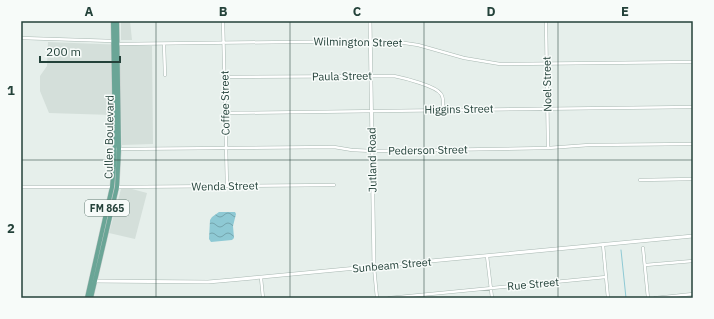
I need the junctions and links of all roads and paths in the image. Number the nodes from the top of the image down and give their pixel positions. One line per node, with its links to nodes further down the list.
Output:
1 (113, 21): 7 (main road, Cullen Boulevard / FM 865)
2 (118, 21): 10 (main road, Cullen Boulevard / FM 865)
3 (223, 21): 9 (street, Coffee Street)
4 (370, 21): 8 (street, Jutland Road)
5 (546, 21): 13 (street, Noel Street)
6 (21, 38): 7 (street)
7 (113, 40): 10 (street); 17 (main road, Cullen Boulevard / FM 865)
8 (370, 41): 9 (street, Wilmington Street); 13 (street, Wilmington Street); 15 (street, Jutland Road)
9 (224, 43): 11 (street, Wilmington Street); 16 (street, Coffee Street)
10 (118, 44): 11 (street, Wilmington Street); 17 (main road, Cullen Boulevard / FM 865)
11 (164, 44): 14 (street)
12 (693, 62): 13 (street, Wilmington Street)
13 (547, 64): 19 (street, Noel Street)
14 (165, 75)
15 (371, 76): 16 (street, Paula Street); 20 (street, Paula Street); 21 (street, Jutland Road)
16 (224, 78): 22 (street, Coffee Street)
17 (116, 82): 26 (main road, Cullen Boulevard / FM 865)
18 (693, 107): 19 (street, Higgins Street)
19 (547, 108): 20 (street, Higgins Street); 25 (street, Noel Street)
20 (443, 109): 21 (street, Higgins Street)
21 (372, 111): 22 (street, Higgins Street); 27 (street, Jutland Road)
22 (225, 113): 24 (street, Coffee Street)
23 (693, 144): 25 (street, Pederson Street)
24 (226, 148): 26 (street, Pederson Street); 27 (street, Pederson Street); 31 (street, Coffee Street)
25 (548, 148): 27 (street, Pederson Street)
26 (117, 149): 33 (main road, Cullen Boulevard / FM 865)
27 (372, 150): 43 (street, Jutland Road)
28 (693, 179): 29 (street)
29 (640, 180)
30 (334, 185): 31 (street, Wenda Street)
31 (227, 186): 33 (street, Wenda Street)
32 (21, 187): 33 (street, Wenda Street)
33 (114, 187): 34 (main road, Cullen Boulevard / FM 865); 35 (main road, Cullen Boulevard / FM 865)
34 (106, 210): 35 (main road); 39 (main road, Cullen Boulevard / FM 865)
35 (107, 226): 39 (main road, Cullen Boulevard / FM 865)
36 (693, 236): 37 (street, Sunbeam Street)
37 (603, 245): 40 (street, Sunbeam Street); 44 (street)
38 (643, 248): 42 (street)
39 (99, 252): 46 (main road, Cullen Boulevard / FM 865)
40 (487, 256): 43 (street, Sunbeam Street); 47 (street)
41 (693, 261): 42 (street)
42 (645, 265): 56 (street)
43 (374, 267): 45 (street, Sunbeam Street); 52 (street, Jutland Road)
44 (606, 277): 47 (street, Rue Street); 55 (street)
45 (261, 278): 46 (street, Sunbeam Street); 51 (street)
46 (93, 281): 49 (main road, Cullen Boulevard / FM 865); 50 (main road, Cullen Boulevard / FM 865)
47 (491, 288): 53 (street, Rue Street); 54 (street)
48 (693, 294): 57 (street)
49 (86, 298)
50 (91, 298)
51 (263, 298)
52 (377, 298)
53 (389, 298)
54 (492, 298)
55 (608, 298)
56 (648, 298)
57 (656, 298)

